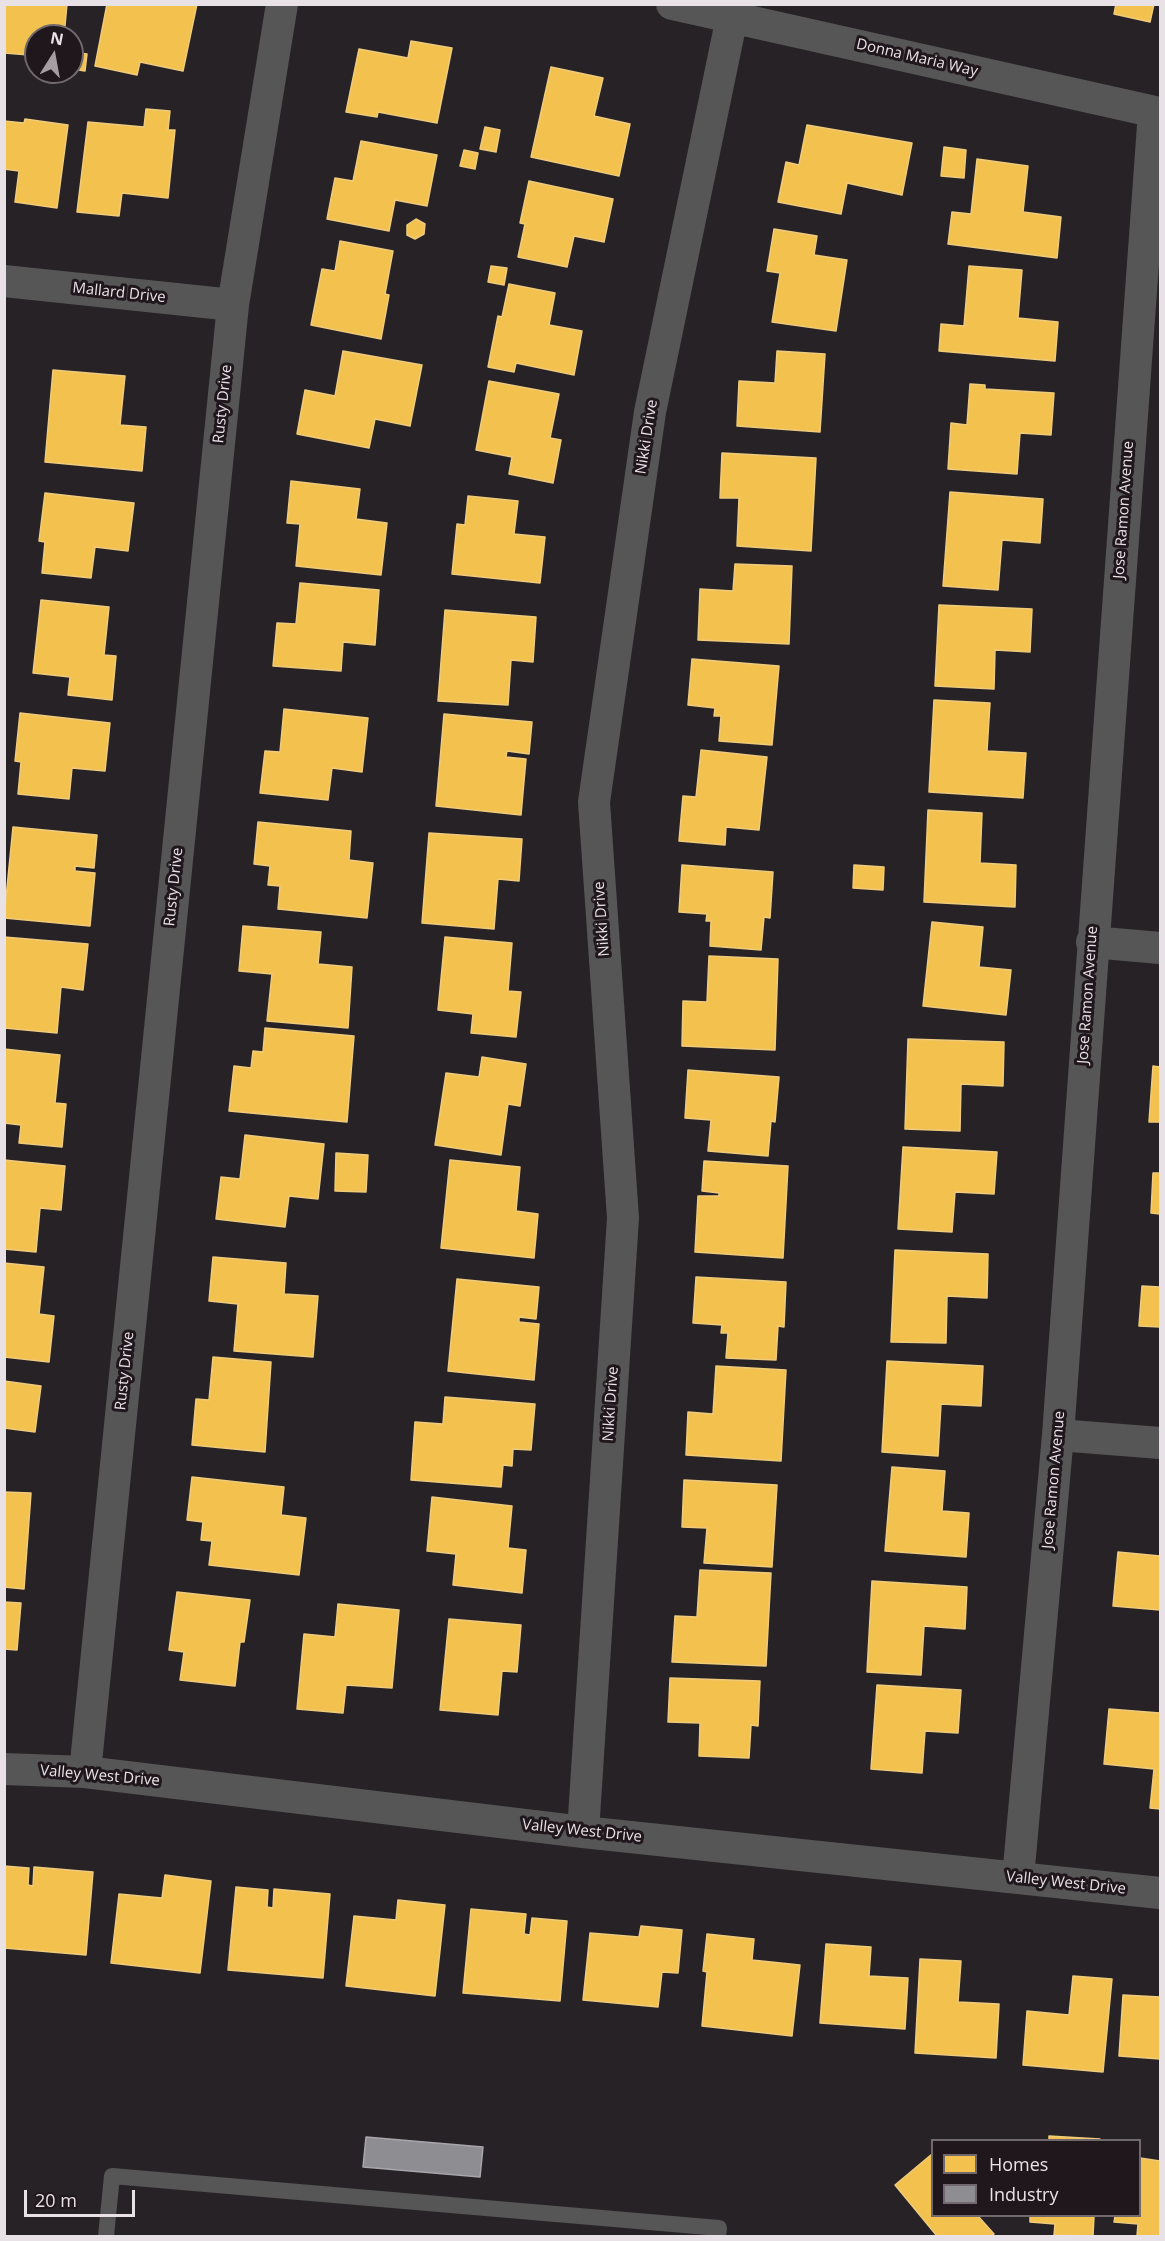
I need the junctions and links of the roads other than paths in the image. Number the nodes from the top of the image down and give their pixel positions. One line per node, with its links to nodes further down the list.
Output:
1 (282, 4): 6 (street, Rusty Drive)
2 (672, 4): 3 (street, Donna Maria Way)
3 (732, 17): 4 (street, Donna Maria Way); 13 (street, Nikki Drive)
4 (1157, 112): 7 (street, Jose Ramon Avenue)
5 (4, 281): 6 (street, Mallard Drive)
6 (233, 305): 12 (street, Rusty Drive)
7 (1092, 942): 8 (street); 9 (street, Jose Ramon Avenue)
8 (1161, 948)
9 (1058, 1435): 10 (street); 14 (street, Jose Ramon Avenue)
10 (1161, 1443)
11 (4, 1769): 12 (street, Valley West Drive)
12 (85, 1772): 13 (street, Valley West Drive)
13 (583, 1832): 14 (street, Valley West Drive)
14 (1018, 1878): 15 (street, Valley West Drive)
15 (1161, 1893)
16 (106, 2236): 17 (lane)
17 (718, 2236)

